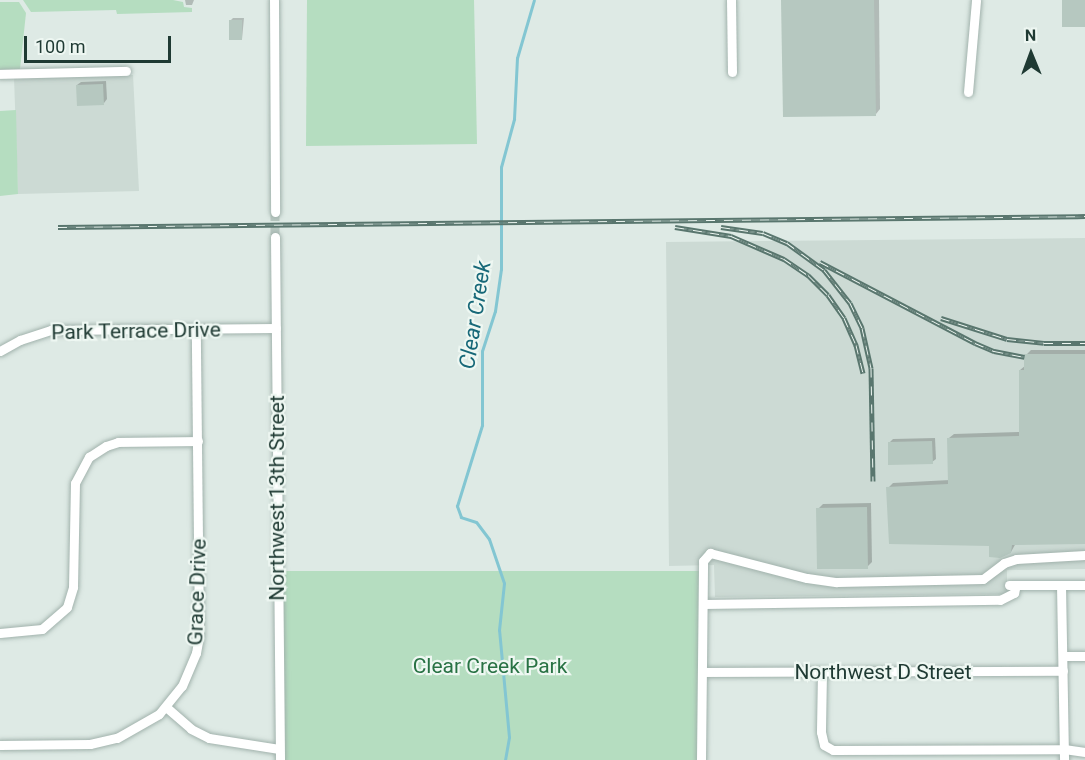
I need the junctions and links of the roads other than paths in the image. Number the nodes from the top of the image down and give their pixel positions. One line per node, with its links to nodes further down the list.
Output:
1 (274, 0): 8 (street)
2 (731, 0): 5 (street)
3 (976, 0): 7 (street)
4 (126, 71): 6 (street)
5 (732, 72)
6 (0, 74)
7 (968, 92)
8 (275, 212)
9 (275, 237): 10 (street, Northwest 13th Street)
10 (276, 328): 11 (street, Park Terrace Drive); 26 (street, Northwest 13th Street)
11 (196, 329): 12 (street, Park Terrace Drive); 13 (street, Grace Drive)
12 (0, 351)
13 (198, 441): 18 (street); 24 (street, Grace Drive)
14 (1085, 555): 17 (street)
15 (1061, 585): 16 (street); 17 (street); 19 (street)
16 (1085, 585)
17 (703, 604): 22 (street)
18 (0, 633)
19 (1063, 656): 20 (street); 21 (street)
20 (1085, 656)
21 (1063, 671): 23 (street, Northwest D Street); 27 (street)
22 (702, 672): 23 (street, Northwest D Street); 30 (street)
23 (822, 672): 27 (street)
24 (166, 707): 25 (street, Grace Drive); 26 (street)
25 (0, 745)
26 (279, 749): 29 (street, Northwest 13th Street)
27 (1064, 749): 28 (street); 31 (street)
28 (1085, 752)
29 (280, 760)
30 (701, 760)
31 (1064, 760)

